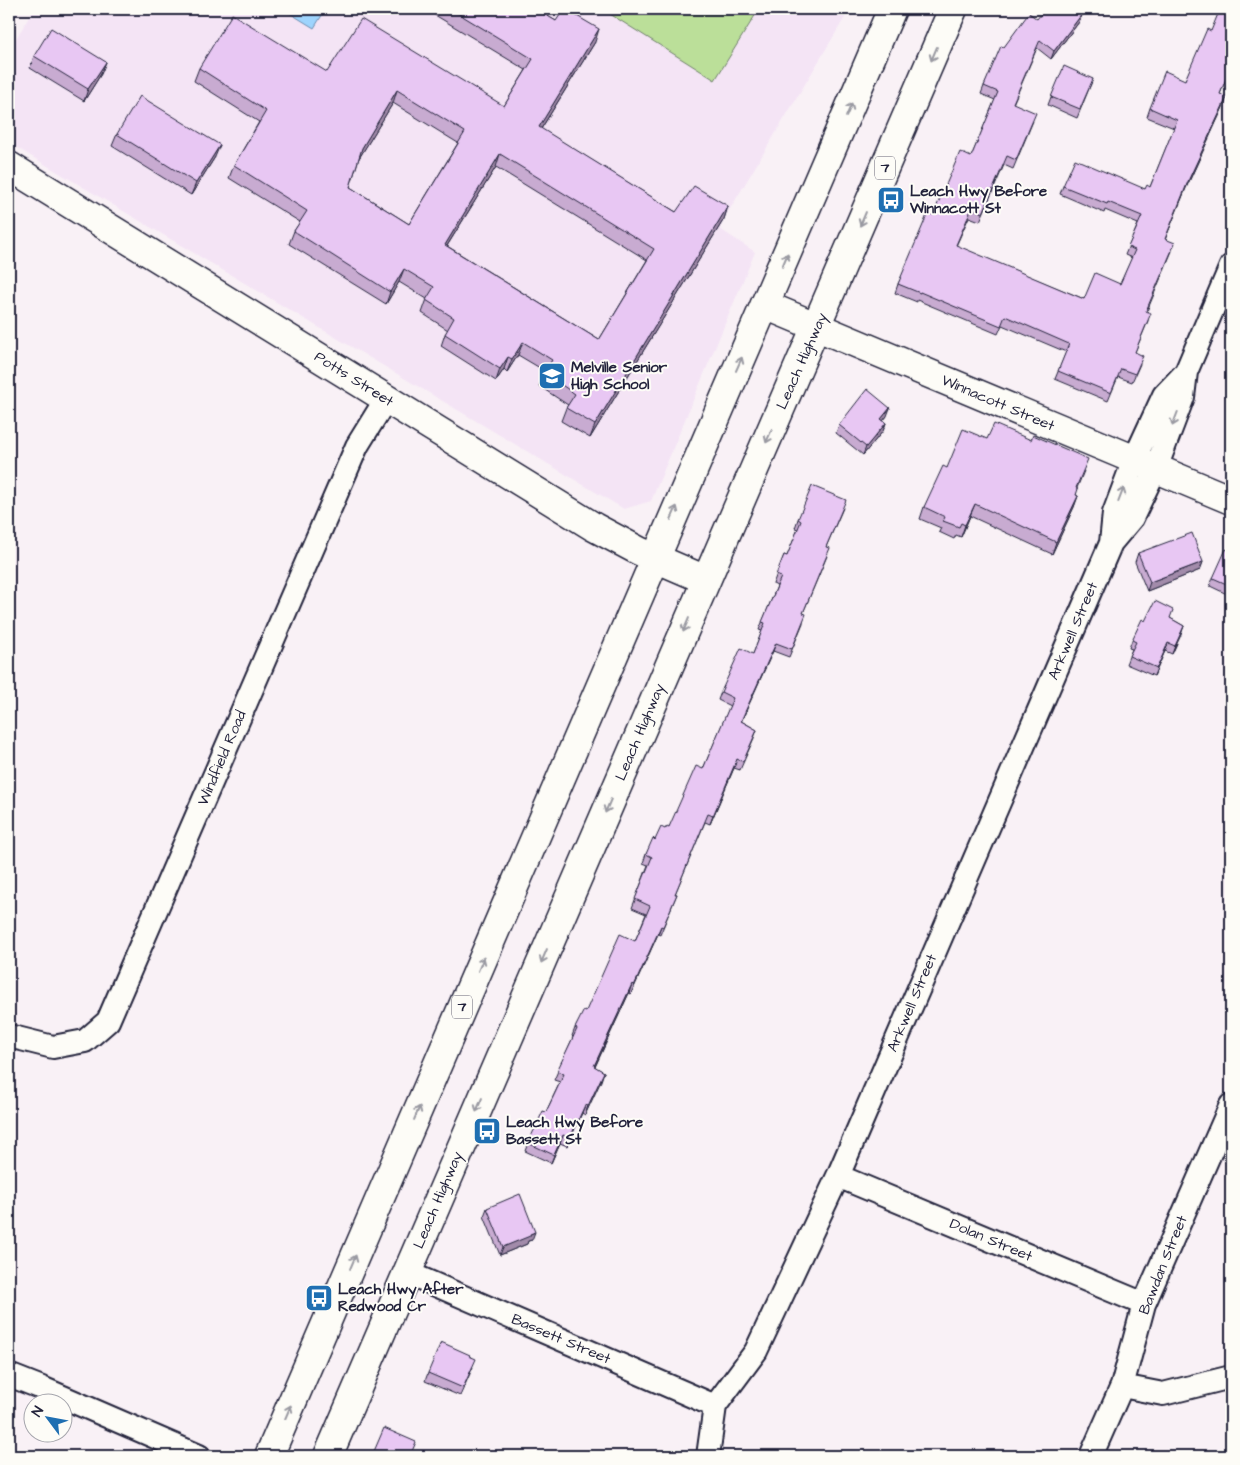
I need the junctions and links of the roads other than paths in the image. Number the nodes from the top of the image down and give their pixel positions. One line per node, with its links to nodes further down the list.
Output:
1 (892, 9): 5 (main road, 7, one-way to 1)
2 (953, 9): 6 (main road, Leach Highway / 7, one-way to 6)
3 (9, 166): 7 (main road, Potts Street)
4 (1231, 266): 8 (street, Arkwell Street)
5 (766, 305): 6 (main road, Winnacott Street); 10 (main road, 7, one-way to 5)
6 (816, 327): 8 (main road, Winnacott Street); 11 (main road, Leach Highway / 7, one-way to 11)
7 (386, 399): 10 (main road, Potts Street); 12 (street, Windfield Road)
8 (1145, 464): 9 (main road, Winnacott Street); 14 (street, Arkwell Street)
9 (1231, 500)
10 (655, 558): 11 (main road, Potts Street); 22 (main road, 7, one-way to 10)
11 (706, 580): 15 (main road, Leach Highway / 7, one-way to 15)
12 (9, 1036)
13 (1231, 1105): 16 (street, Bawdan Street)
14 (838, 1176): 16 (street, Dolan Street); 20 (street, Arkwell Street)
15 (406, 1272): 20 (street, Bassett Street); 23 (main road, Leach Highway / 7)
16 (1144, 1304): 19 (street, Bawdan Street)
17 (9, 1375): 21 (street)
18 (1231, 1377): 19 (street)
19 (1122, 1386): 25 (street, Bawdan Street)
20 (715, 1406): 24 (street, Arkwell Street)
21 (199, 1456)
22 (269, 1456)
23 (328, 1456)
24 (708, 1456)
25 (1090, 1456)

